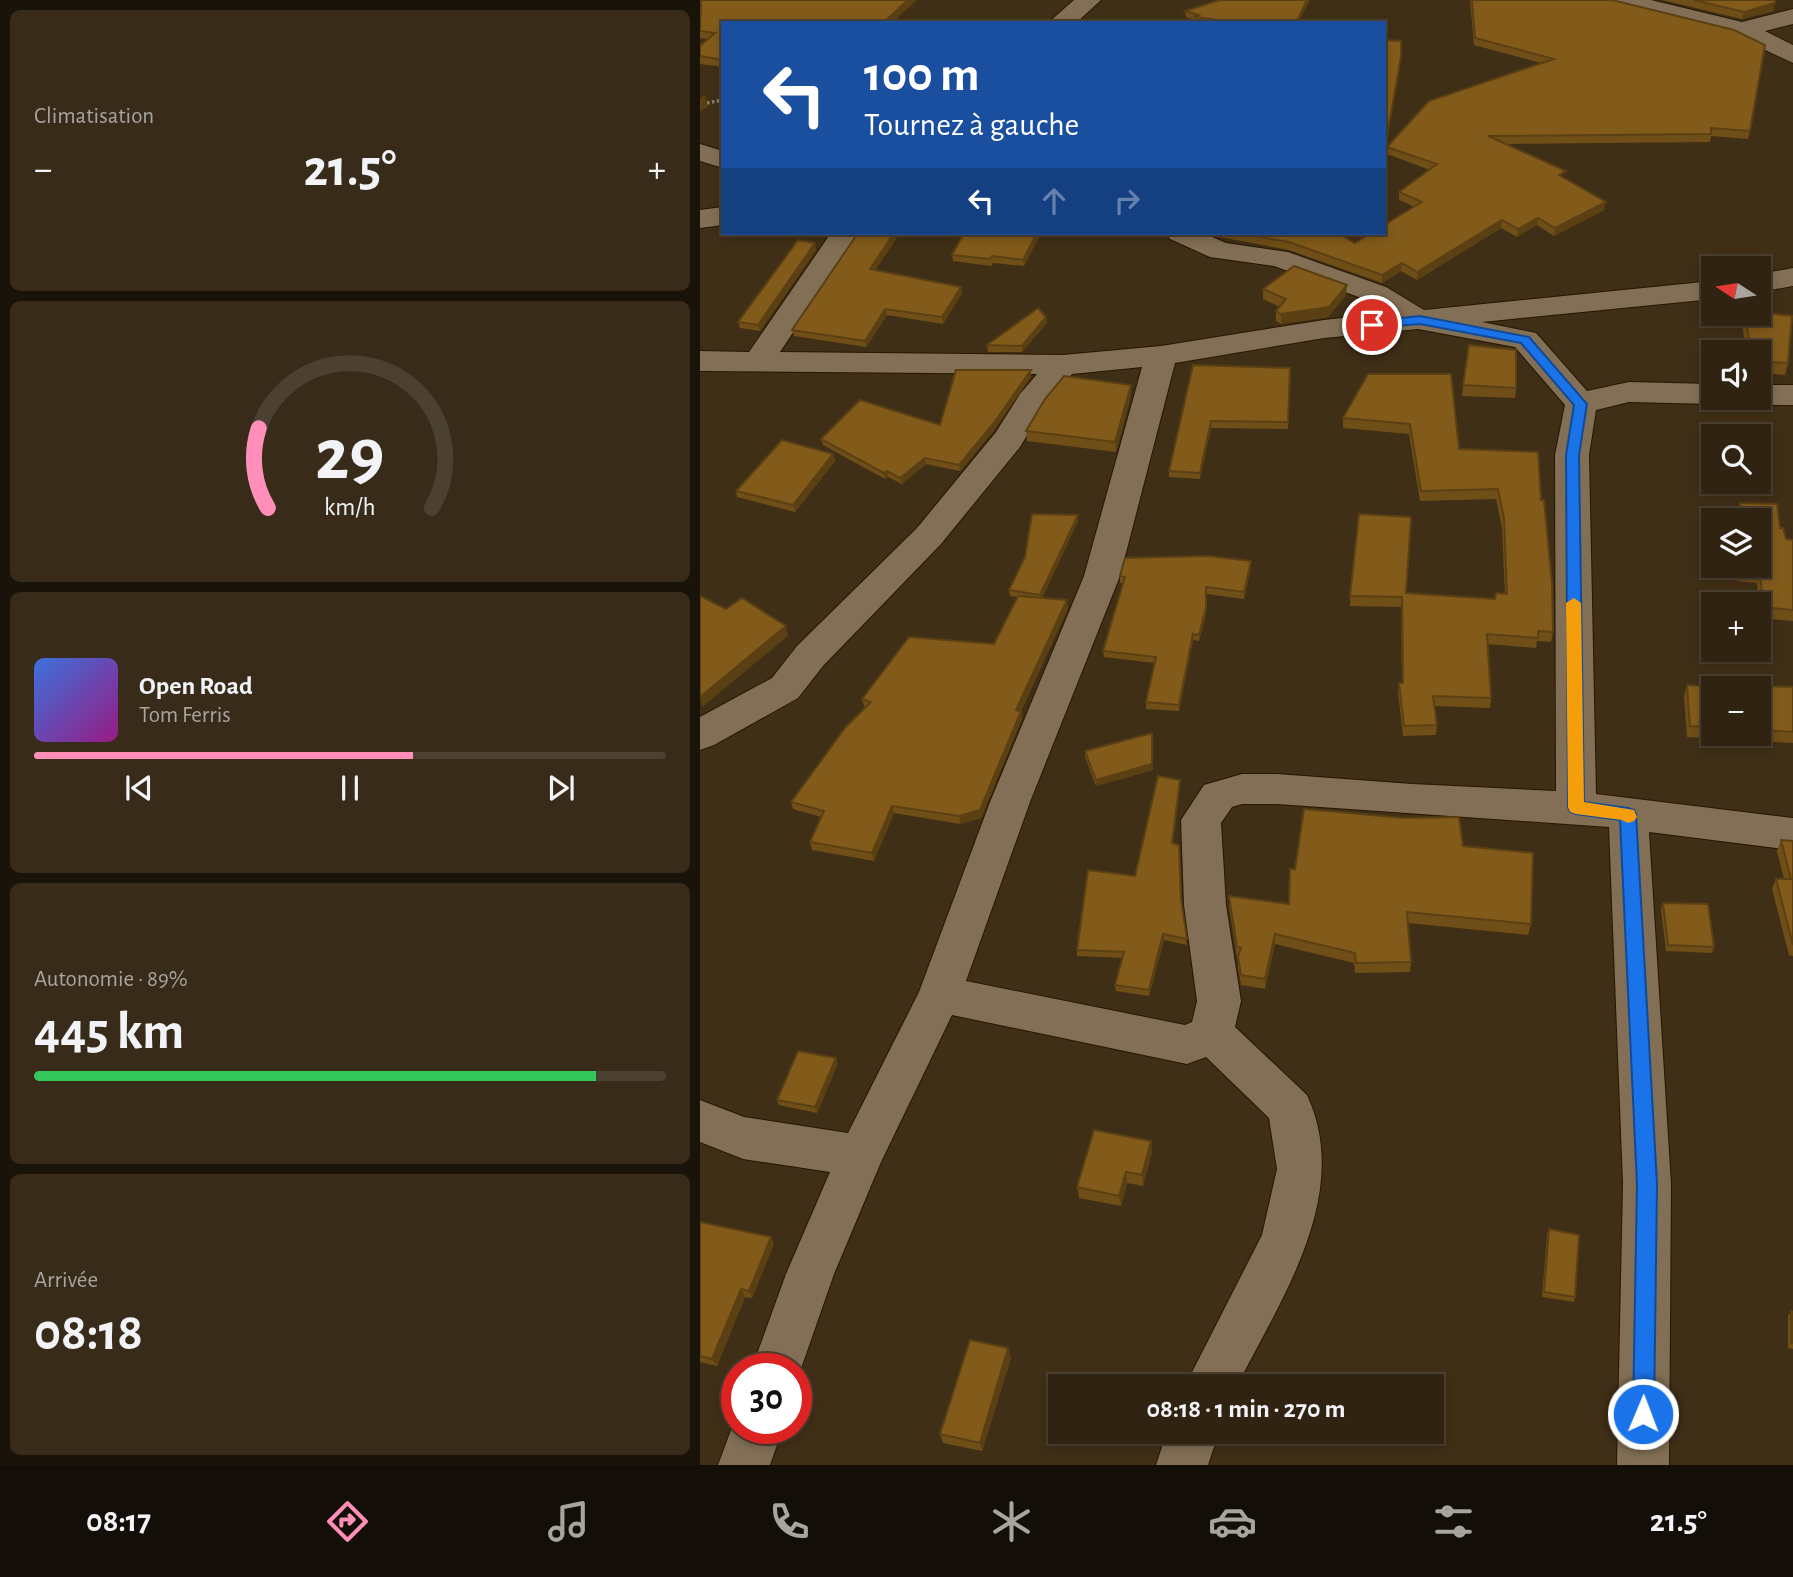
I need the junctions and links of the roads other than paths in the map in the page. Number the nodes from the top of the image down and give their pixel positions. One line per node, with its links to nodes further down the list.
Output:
1 (1089, 0): 4 (street)
2 (1621, 0): 5 (street)
3 (1793, 16): 5 (street)
4 (1063, 21)
5 (1742, 30): 6 (street)
6 (1793, 55)
7 (700, 152): 8 (street)
8 (721, 159)
9 (721, 216): 10 (street)
10 (700, 219)
11 (844, 235): 19 (street)
12 (1184, 235): 16 (street)
13 (1793, 277): 14 (street)
14 (1771, 281)
15 (1701, 291): 16 (street)
16 (1420, 320): 17 (street); 24 (street)
17 (1161, 356): 20 (street); 29 (street)
18 (702, 363): 19 (street)
19 (757, 363): 20 (street)
20 (1063, 365): 25 (street)
21 (1701, 394): 24 (street)
22 (1771, 395): 23 (street)
23 (1793, 396)
24 (1581, 404): 26 (street)
25 (700, 735)
26 (1576, 807): 27 (street); 30 (street)
27 (1628, 814): 28 (street); 39 (street)
28 (1793, 834)
29 (940, 994): 30 (street); 32 (street)
30 (1211, 1034): 34 (street)
31 (700, 1121): 32 (street)
32 (860, 1156): 33 (street)
33 (782, 1353)
34 (1216, 1374)
35 (751, 1444): 37 (street)
36 (1190, 1444): 38 (street)
37 (744, 1465)
38 (1182, 1465)
39 (1643, 1465)

